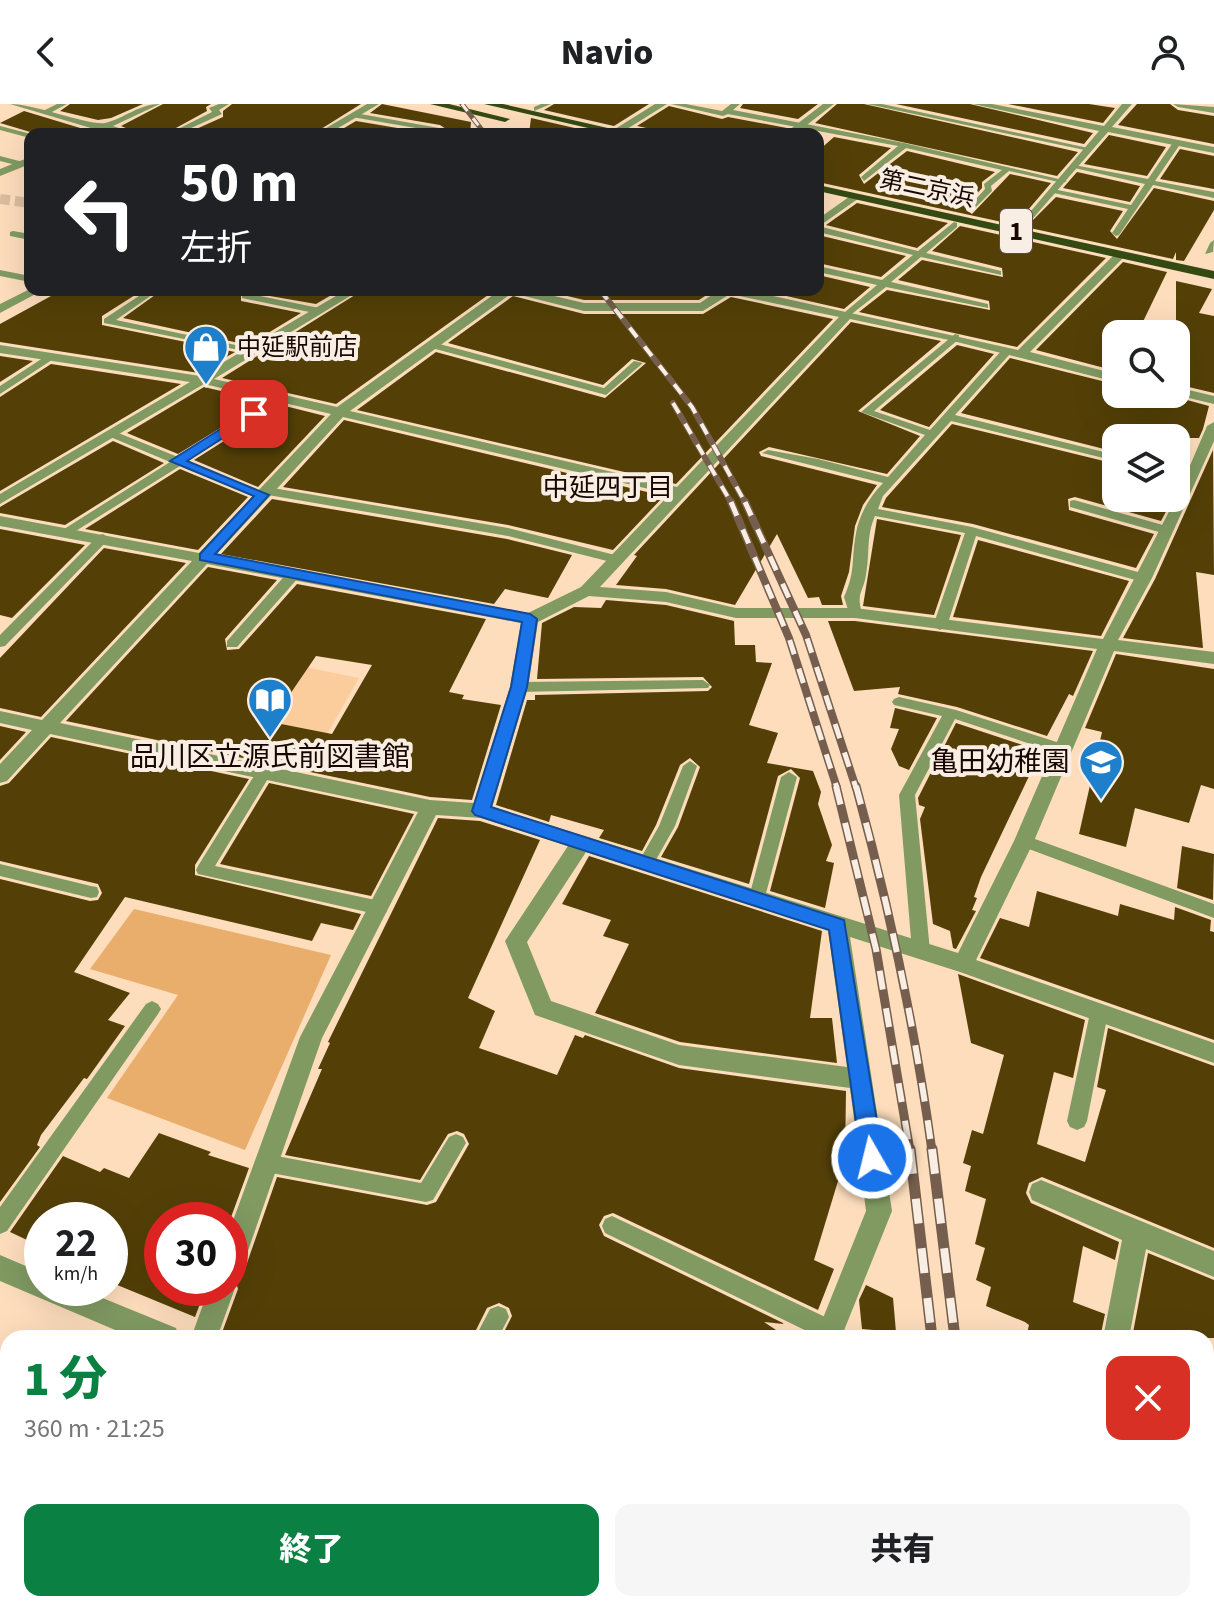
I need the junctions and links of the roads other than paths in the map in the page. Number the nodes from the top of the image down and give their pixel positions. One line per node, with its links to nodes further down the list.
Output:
1 (15, 104): 21 (street)
2 (63, 104): 21 (lane)
3 (155, 104): 25 (street)
4 (225, 104): 29 (lane)
5 (374, 104): 22 (street)
6 (435, 104): 33 (highway)
7 (489, 104): 34 (highway)
8 (547, 104): 18 (lane)
9 (662, 104): 35 (street)
10 (675, 104): 20 (lane)
11 (736, 104): 20 (lane)
12 (829, 104): 24 (street)
13 (871, 104): 43 (lane)
14 (978, 104): 17 (street)
15 (1127, 104): 39 (street)
16 (1178, 104): 19 (street)
17 (995, 106): 39 (street)
18 (537, 109)
19 (1214, 110)
20 (727, 111): 24 (lane)
21 (45, 112): 25 (street)
22 (355, 115): 23 (lane); 30 (street)
23 (403, 124): 31 (lane); 32 (lane)
24 (801, 125): 36 (street); 37 (lane)
25 (105, 126): 27 (street); 28 (street)
26 (0, 128): 40 (lane)
27 (100, 128)
28 (112, 128)
29 (185, 128)
30 (332, 128)
31 (397, 128)
32 (427, 128)
33 (545, 128)
34 (593, 128)
35 (623, 128)
36 (797, 128)
37 (816, 128)
38 (824, 129): 42 (lane)
39 (1106, 129): 41 (street); 43 (street)
40 (24, 134)
41 (1177, 143): 44 (street); 52 (lane)
42 (904, 145): 48 (lane); 50 (lane)
43 (1089, 149): 47 (street)
44 (1214, 150)
45 (0, 158): 46 (lane)
46 (15, 166)
47 (1074, 167): 51 (street); 52 (lane)
48 (1007, 169): 51 (lane); 57 (lane)
49 (824, 176): 57 (highway, 第二京浜 / 1)
50 (864, 179)
51 (1063, 181): 54 (street)
52 (1151, 183): 55 (lane); 58 (lane)
53 (824, 189): 56 (highway, 第二京浜 / 1)
54 (1053, 192): 58 (lane); 59 (street)
55 (1214, 195)
56 (857, 196): 60 (street); 70 (highway, 第二京浜 / 1)
57 (972, 208): 59 (highway, 第二京浜 / 1)
58 (1133, 208): 64 (lane)
59 (1029, 220): 62 (highway, 第二京浜 / 1)
60 (824, 221)
61 (954, 225): 71 (lane)
62 (1057, 226)
63 (824, 228): 71 (lane)
64 (1116, 233)
65 (13, 234): 67 (lane)
66 (1099, 235): 68 (highway)
67 (24, 236)
68 (1129, 242)
69 (1212, 252): 72 (highway)
70 (1121, 254): 76 (highway, 第二京浜 / 1); 95 (street)
71 (918, 255): 75 (lane); 78 (lane)
72 (1191, 255)
73 (824, 270): 78 (lane)
74 (0, 273): 77 (lane)
75 (998, 273)
76 (1214, 275)
77 (24, 278)
78 (884, 283): 87 (lane); 90 (lane)
79 (25, 296): 88 (street)
80 (145, 296): 94 (lane)
81 (245, 296): 89 (lane)
82 (344, 296): 89 (street)
83 (500, 296): 92 (street)
84 (539, 296): 85 (street)
85 (719, 296)
86 (758, 296): 90 (street)
87 (985, 306)
88 (0, 309)
89 (319, 311): 94 (street)
90 (848, 314): 91 (street); 114 (street)
91 (955, 337): 95 (street); 108 (lane)
92 (432, 345): 97 (lane); 104 (street)
93 (0, 349): 96 (street)
94 (254, 350): 99 (street)
95 (1013, 354): 98 (street); 105 (lane)
96 (53, 356): 99 (street); 100 (lane)
97 (638, 363)
98 (1102, 375)
99 (203, 380): 102 (street); 107 (street)
100 (0, 391)
101 (1190, 394): 103 (street)
102 (280, 398): 104 (street); 111 (lane)
103 (1214, 400)
104 (341, 411): 114 (street); 115 (street)
105 (949, 417): 108 (lane); 110 (lane)
106 (1214, 426): 112 (street)
107 (112, 434): 111 (lane); 116 (street)
108 (932, 434): 113 (lane)
109 (768, 453): 113 (lane)
110 (1102, 455)
111 (177, 461): 115 (lane); 122 (lane)
112 (1190, 463)
113 (890, 481): 118 (lane)
114 (679, 492): 126 (street)
115 (264, 493): 125 (street); 126 (lane)
116 (0, 500)
117 (1074, 504): 121 (lane)
118 (870, 511): 123 (lane); 130 (lane)
119 (1171, 512): 121 (street)
120 (0, 521): 122 (street)
121 (1166, 530): 128 (street)
122 (67, 531): 124 (street)
123 (972, 531): 128 (lane); 132 (lane)
124 (103, 538): 125 (street); 133 (lane)
125 (205, 557): 127 (street); 142 (street)
126 (615, 559): 129 (street)
127 (294, 574): 131 (street); 134 (lane)
128 (1144, 578): 135 (street)
129 (587, 591): 130 (street); 131 (street)
130 (855, 613): 132 (street)
131 (530, 619): 138 (street)
132 (940, 626): 135 (street)
133 (3, 634)
134 (232, 644)
135 (1108, 644): 136 (street); 143 (street)
136 (1214, 658)
137 (703, 685): 138 (lane)
138 (519, 687): 149 (street)
139 (899, 702): 140 (lane)
140 (951, 713): 143 (lane); 159 (lane)
141 (0, 717): 142 (street)
142 (46, 727): 145 (street); 146 (street)
143 (1061, 749): 150 (street)
144 (690, 766): 152 (lane)
145 (264, 772): 148 (street); 156 (lane)
146 (0, 776)
147 (789, 777): 155 (lane)
148 (430, 807): 149 (street); 156 (street)
149 (481, 811): 151 (street)
150 (1024, 841): 157 (lane); 160 (street)
151 (582, 842): 152 (street); 164 (street)
152 (646, 863): 155 (street)
153 (0, 870): 154 (lane)
154 (91, 892)
155 (757, 897): 158 (street)
156 (380, 908): 167 (street)
157 (1214, 911)
158 (838, 925): 159 (street); 164 (street)
159 (921, 951): 160 (street)
160 (963, 964): 162 (street)
161 (152, 1009): 170 (lane)
162 (1099, 1013): 163 (street); 165 (lane)
163 (1214, 1053)
164 (861, 1079): 183 (street)
165 (1077, 1121)
166 (456, 1143): 167 (lane)
167 (266, 1163): 169 (street)
168 (1041, 1192): 172 (street)
169 (248, 1214)
170 (0, 1224)
171 (612, 1226): 182 (lane)
172 (1136, 1233): 173 (street); 184 (street)
173 (1214, 1264)
174 (0, 1268): 175 (street)
175 (24, 1278)
176 (89, 1306): 179 (street)
177 (216, 1306): 180 (street)
178 (498, 1317): 181 (lane)
179 (147, 1330)
180 (207, 1330)
181 (491, 1330)
182 (823, 1330)
183 (837, 1330)
184 (1118, 1330)

